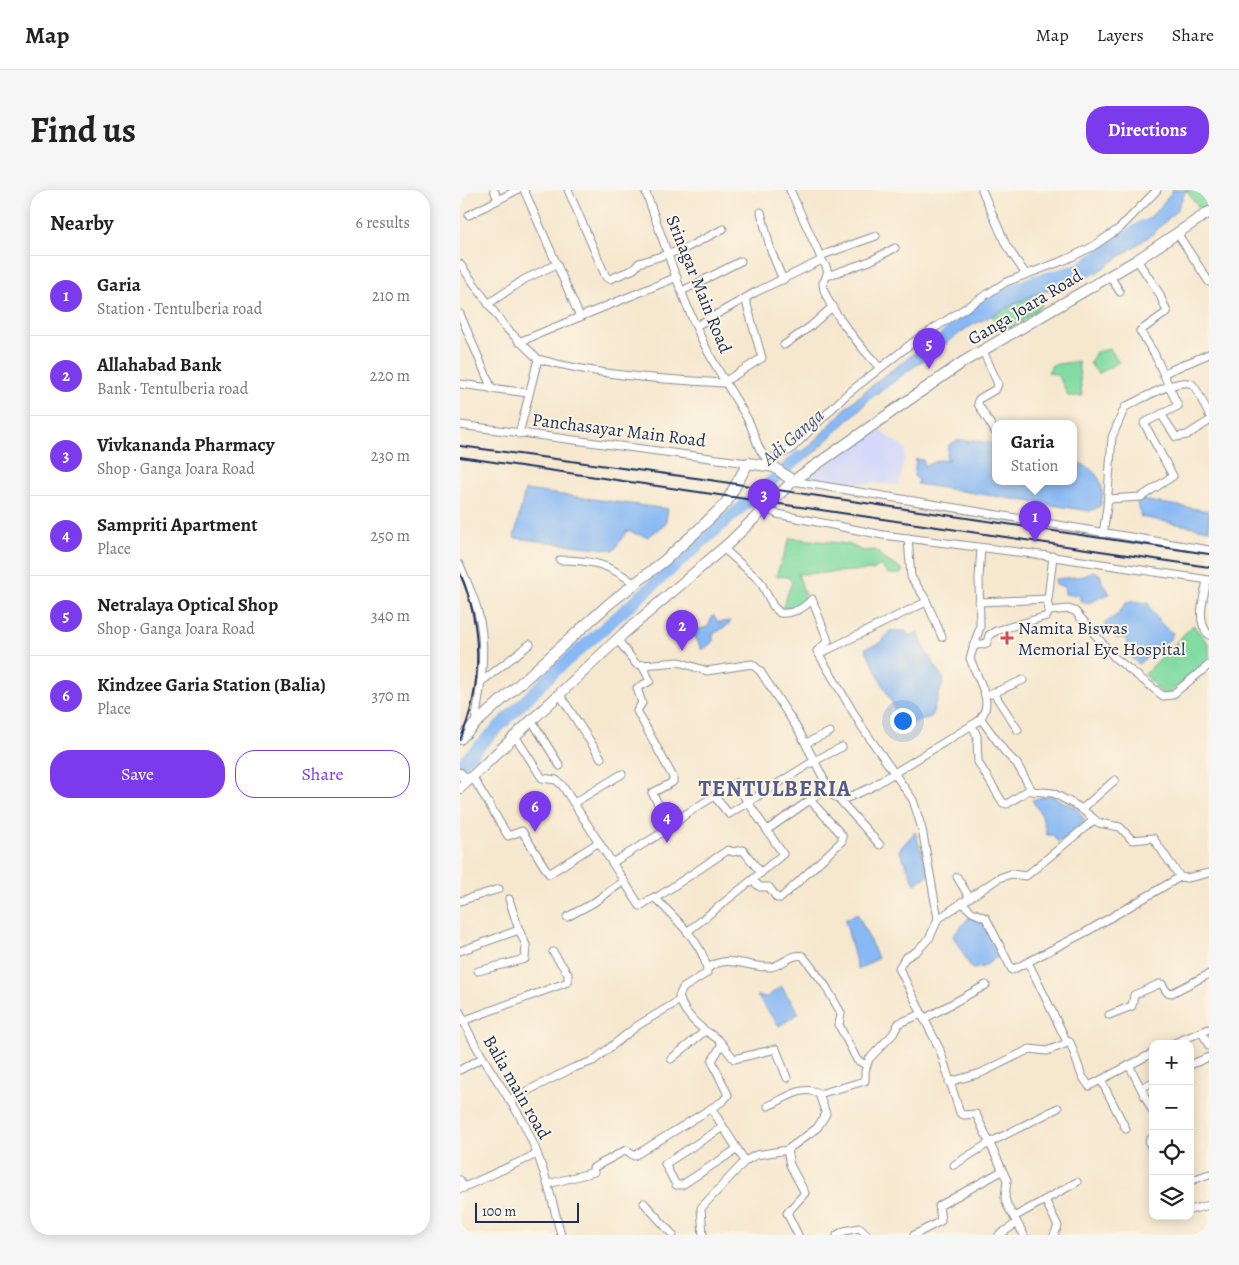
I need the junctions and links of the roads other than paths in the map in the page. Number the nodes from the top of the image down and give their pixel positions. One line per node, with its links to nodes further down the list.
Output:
1 (494, 190): 9 (street)
2 (517, 190): 9 (street)
3 (524, 190): 22 (street)
4 (568, 190): 17 (street)
5 (645, 190): 17 (street, Srinagar Main Road)
6 (790, 190): 18 (street)
7 (982, 190): 23 (street)
8 (1157, 190): 23 (street)
9 (498, 200): 12 (street)
10 (761, 212): 27 (street)
11 (1209, 212): 14 (main road, Ganga Joara Road)
12 (469, 215)
13 (723, 229): 17 (street)
14 (1177, 233): 19 (main road, Ganga Joara Road); 28 (street)
15 (876, 236): 18 (street)
16 (895, 248): 24 (street)
17 (668, 253): 26 (street, Srinagar Main Road)
18 (821, 258): 24 (street); 27 (street)
19 (1137, 260): 25 (main road, Ganga Joara Road); 43 (street)
20 (741, 261): 29 (street)
21 (460, 264): 32 (street)
22 (557, 264): 32 (street); 35 (street)
23 (1025, 273): 42 (street)
24 (827, 276): 33 (street)
25 (1110, 276): 30 (street); 39 (main road, Ganga Joara Road)
26 (677, 277): 29 (street, Srinagar Main Road); 35 (street)
27 (783, 280): 31 (street)
28 (1209, 282)
29 (682, 291): 36 (street, Srinagar Main Road)
30 (1120, 292)
31 (745, 298): 36 (street); 44 (street)
32 (488, 304): 37 (street)
33 (833, 306): 38 (street); 42 (street)
34 (460, 314): 47 (street)
35 (580, 317): 37 (street)
36 (696, 326): 44 (street, Srinagar Main Road)
37 (519, 342): 41 (street)
38 (784, 345)
39 (982, 351): 53 (street); 57 (main road, Ganga Joara Road)
40 (1209, 354): 43 (street)
41 (538, 360): 44 (street); 48 (street)
42 (879, 367): 56 (street)
43 (1164, 373): 46 (street)
44 (724, 383): 56 (street, Srinagar Main Road)
45 (460, 384): 47 (street)
46 (1170, 386): 49 (street); 50 (street); 58 (street)
47 (492, 389): 48 (street)
48 (528, 393): 54 (street)
49 (1161, 414): 51 (street); 58 (street)
50 (1209, 415)
51 (1209, 421)
52 (460, 425): 54 (street, Panchasayar Main Road)
53 (992, 427)
54 (519, 434): 55 (street, Panchasayar Main Road)
55 (748, 463): 56 (main road, Panchasayar Main Road); 69 (main road)
56 (769, 464): 57 (main road)
57 (793, 481): 59 (main road, Ganga Joara Road); 60 (street)
58 (1108, 499): 60 (street)
59 (766, 508): 61 (street); 62 (main road, Ganga Joara Road)
60 (1103, 534): 64 (street)
61 (908, 538): 63 (street); 71 (street)
62 (723, 548): 76 (main road, Ganga Joara Road); 79 (street)
63 (981, 548): 65 (street); 72 (street)
64 (1209, 550)
65 (1053, 556): 68 (street); 70 (street)
66 (560, 560): 69 (street)
67 (460, 565): 83 (street)
68 (1208, 580): 74 (street)
69 (635, 584): 88 (main road)
70 (1047, 599): 72 (street); 73 (street)
71 (926, 602): 75 (street); 79 (street)
72 (979, 602): 78 (street)
73 (1049, 611): 78 (street); 80 (street)
74 (1209, 636)
75 (942, 638)
76 (618, 640): 81 (street); 84 (main road, Ganga Joara Road)
77 (530, 644): 83 (street)
78 (973, 646): 85 (street)
79 (819, 654): 99 (street)
80 (1209, 664)
81 (642, 665): 94 (street); 112 (street)
82 (1023, 680): 85 (street)
83 (481, 682): 88 (street)
84 (560, 694): 87 (main road, Ganga Joara Road); 96 (street)
85 (990, 694): 86 (street); 90 (street)
86 (981, 719): 89 (street); 104 (street)
87 (532, 721): 92 (main road, Ganga Joara Road); 98 (street)
88 (474, 724): 93 (main road)
89 (972, 725): 99 (street); 104 (street)
90 (1018, 730)
91 (830, 732): 94 (street)
92 (515, 736): 101 (main road, Ganga Joara Road); 109 (street)
93 (460, 739)
94 (806, 743): 97 (street)
95 (842, 747): 97 (street)
96 (601, 758)
97 (814, 761): 103 (street); 108 (street)
98 (560, 766)
99 (894, 773): 106 (street); 130 (street)
100 (622, 774): 109 (street)
101 (465, 780): 114 (street)
102 (1115, 780): 110 (street)
103 (828, 788): 106 (street); 107 (street)
104 (1030, 789): 110 (street)
105 (714, 796): 108 (street); 108 (street); 112 (street)
106 (838, 798): 115 (street)
107 (810, 800): 113 (street); 121 (street)
108 (748, 802): 113 (street)
109 (574, 803): 114 (street)
110 (1082, 809): 111 (street)
111 (1094, 820): 120 (street); 124 (street)
112 (671, 826): 116 (street)
113 (767, 830): 117 (street)
114 (599, 842): 116 (street)
115 (880, 845)
116 (612, 862): 122 (street)
117 (761, 873): 121 (street); 125 (street)
118 (1209, 873): 120 (street)
119 (958, 877): 124 (street)
120 (1180, 877): 135 (street)
121 (752, 880): 132 (street)
122 (624, 881): 125 (street); 129 (street)
123 (499, 889): 127 (street)
124 (969, 897): 128 (street)
125 (656, 898): 132 (street)
126 (509, 899): 131 (street)
127 (460, 901)
128 (961, 902): 130 (street); 135 (street)
129 (567, 917)
130 (938, 919): 143 (street)
131 (519, 930): 133 (street); 137 (street)
132 (687, 932): 136 (street)
133 (460, 951)
134 (553, 952): 144 (street)
135 (1028, 962): 148 (street)
136 (707, 969): 140 (street); 156 (street)
137 (478, 971)
138 (1209, 974): 142 (street)
139 (986, 985): 143 (street)
140 (680, 1000): 145 (street); 165 (street)
141 (460, 1012): 144 (street, Balia main road)
142 (1109, 1015)
143 (923, 1017): 156 (street); 161 (street)
144 (462, 1022): 153 (street, Balia main road)
145 (705, 1030): 149 (street); 154 (street)
146 (1205, 1031): 147 (street); 150 (street)
147 (1182, 1040)
148 (1067, 1042): 160 (street); 161 (street)
149 (722, 1044): 159 (street); 168 (street)
150 (1209, 1046)
151 (1149, 1055): 157 (street)
152 (1209, 1057): 155 (street)
153 (482, 1058): 158 (street); 165 (street, Balia main road)
154 (671, 1059)
155 (1194, 1063)
156 (866, 1065): 164 (street)
157 (1129, 1065): 160 (street); 163 (street)
158 (460, 1070)
159 (787, 1078)
160 (1101, 1080): 171 (street)
161 (949, 1082): 172 (street)
162 (1149, 1084): 163 (street)
163 (1141, 1088): 166 (street)
164 (819, 1094): 167 (street); 174 (street)
165 (509, 1100): 175 (street, Balia main road)
166 (1149, 1104)
167 (768, 1106)
168 (711, 1108): 170 (street); 183 (street)
169 (1058, 1108): 172 (street)
170 (724, 1128): 173 (street); 173 (street)
171 (1126, 1129)
172 (990, 1143): 177 (street); 178 (street)
173 (737, 1149): 176 (street)
174 (787, 1150): 176 (street); 193 (street)
175 (538, 1154): 183 (street, Balia main road); 184 (street)
176 (745, 1161): 192 (street)
177 (954, 1165)
178 (1002, 1171): 189 (street); 196 (street)
179 (1209, 1174): 181 (street)
180 (460, 1180): 184 (street)
181 (1194, 1180)
182 (1077, 1182): 185 (street)
183 (548, 1184): 190 (street, Balia main road)
184 (462, 1188)
185 (1044, 1200): 189 (street); 199 (street)
186 (644, 1203): 191 (street)
187 (1209, 1205): 188 (street)
188 (1194, 1209)
189 (1015, 1220): 197 (street); 198 (street)
190 (561, 1235)
191 (673, 1235)
192 (704, 1235)
193 (798, 1235)
194 (837, 1235): 195 (street)
195 (867, 1235)
196 (914, 1235)
197 (999, 1235)
198 (1024, 1235)
199 (1054, 1235)

